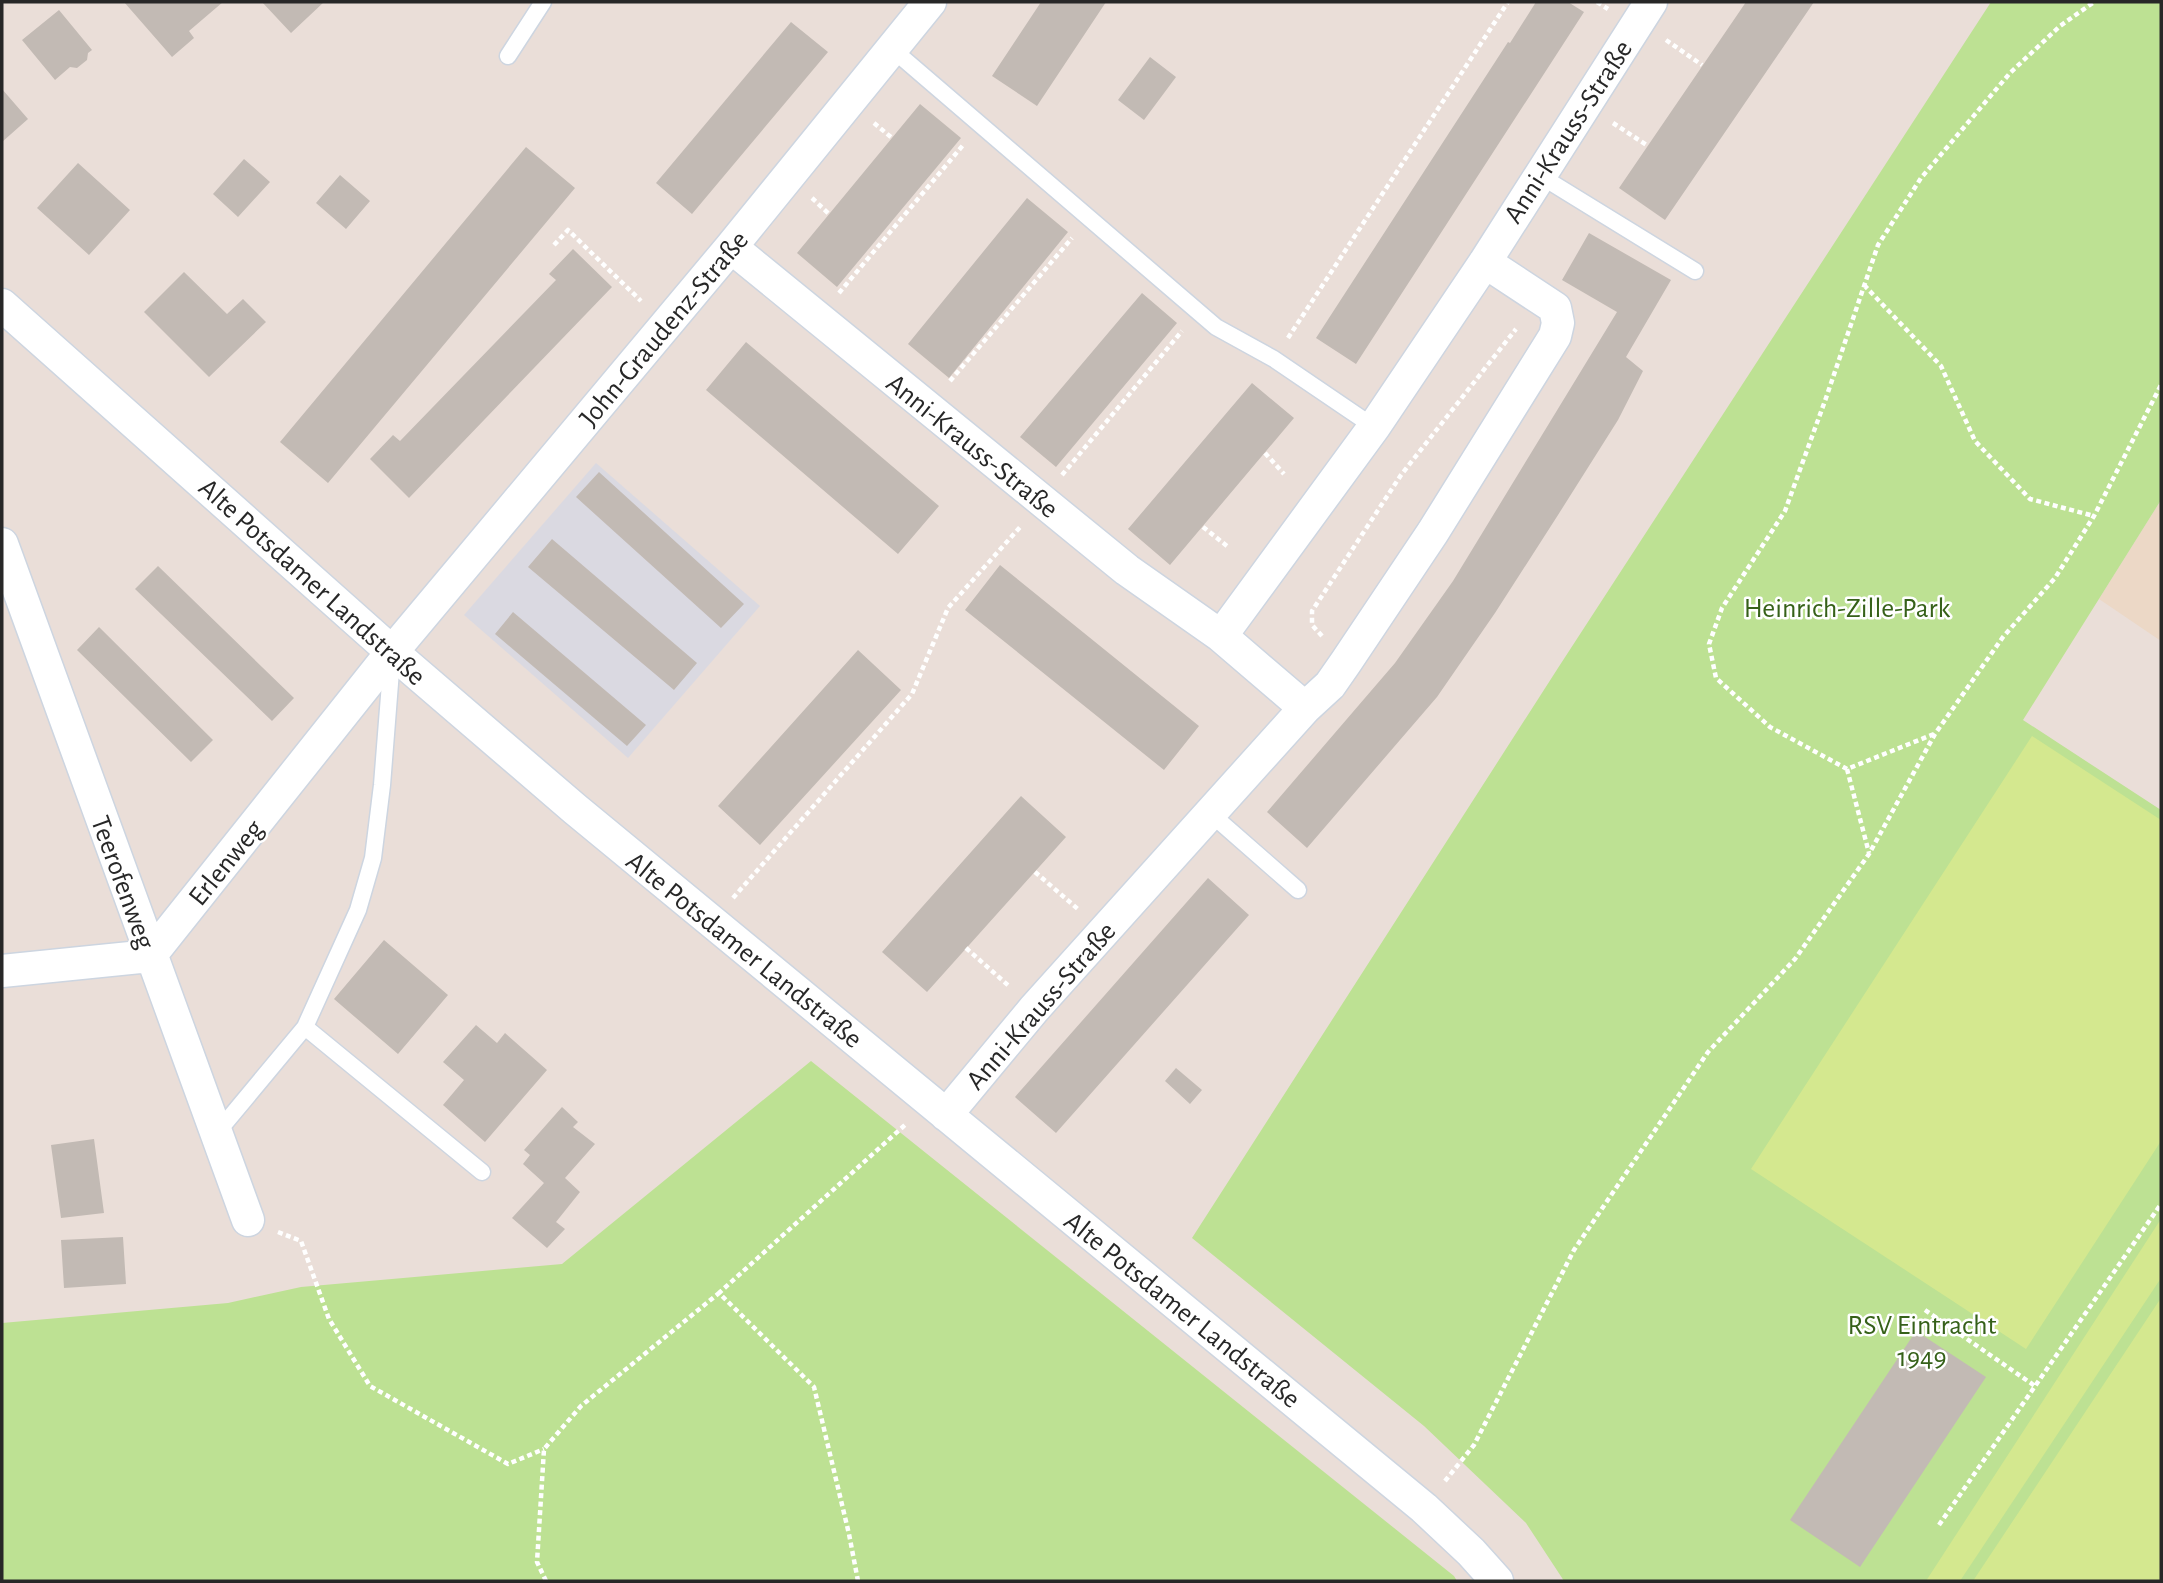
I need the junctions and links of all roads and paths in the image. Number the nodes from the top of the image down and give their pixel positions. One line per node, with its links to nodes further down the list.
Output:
1 (543, 2): 8 (lane)
2 (930, 2): 7 (street, John-Graudenz-Straße)
3 (1507, 2): 29 (path)
4 (1651, 2): 15 (street, Anni-Krauss-Straße)
5 (2094, 2): 23 (path)
6 (1666, 40): 9 (path)
7 (891, 48): 12 (lane); 20 (street, John-Graudenz-Straße)
8 (508, 55)
9 (1702, 65)
10 (872, 122): 13 (path)
11 (1613, 123): 14 (path)
12 (980, 125): 18 (lane); 24 (path)
13 (892, 138)
14 (1648, 146)
15 (1539, 175): 21 (street, Anni-Krauss-Straße); 22 (lane)
16 (810, 197): 17 (path)
17 (829, 214)
18 (1089, 218): 28 (lane); 32 (path)
19 (554, 245): 26 (path)
20 (731, 247): 39 (street, Anni-Krauss-Straße); 45 (street, John-Graudenz-Straße)
21 (1485, 261): 25 (street, Anni-Krauss-Straße); 34 (street, Anni-Krauss-Straße)
22 (1695, 271)
23 (1864, 285): 40 (path); 49 (path)
24 (838, 294)
25 (1540, 298): 46 (street, Anni-Krauss-Straße); 46 (path)
26 (641, 302)
27 (2, 305): 45 (street, Alte Potsdamer Landstraße)
28 (1199, 312): 29 (lane); 31 (path)
29 (1274, 359): 34 (lane)
30 (1146, 360): 31 (path)
31 (1154, 365): 36 (path)
32 (947, 384)
33 (2161, 385): 40 (path)
34 (1374, 426): 44 (street, Anni-Krauss-Straße)
35 (1085, 433): 36 (path)
36 (1092, 439): 39 (path)
37 (1265, 453): 38 (path)
38 (1284, 474)
39 (1051, 489): 44 (street, Anni-Krauss-Straße); 54 (path)
40 (2094, 516): 48 (path)
41 (1203, 527): 43 (path)
42 (2, 544): 57 (street, Teerofenweg)
43 (1227, 547)
44 (1221, 636): 47 (street, Anni-Krauss-Straße)
45 (392, 652): 54 (street, Alte Potsdamer Landstraße); 57 (street, Erlenweg); 60 (lane)
46 (1346, 662): 47 (street, Anni-Krauss-Straße)
47 (1305, 708): 50 (street, Anni-Krauss-Straße)
48 (1935, 734): 49 (path); 51 (path)
49 (1847, 769): 51 (path)
50 (1210, 813): 53 (lane); 55 (street, Anni-Krauss-Straße)
51 (1869, 854): 70 (path)
52 (1035, 872): 55 (path)
53 (1298, 890)
54 (712, 922): 61 (street, Alte Potsdamer Landstraße)
55 (1103, 932): 59 (street, Anni-Krauss-Straße)
56 (966, 948): 59 (path)
57 (150, 956): 58 (street); 62 (street, Teerofenweg)
58 (2, 971)
59 (1034, 1009): 61 (street, Anni-Krauss-Straße)
60 (305, 1027): 62 (lane); 63 (lane)
61 (938, 1109): 66 (path); 70 (street, Alte Potsdamer Landstraße)
62 (216, 1134): 65 (street, Teerofenweg)
63 (482, 1172)
64 (2161, 1203): 68 (path)
65 (248, 1220): 69 (path)
66 (719, 1293): 69 (path); 73 (path)
67 (1925, 1310): 68 (path)
68 (2035, 1386): 71 (path)
69 (544, 1449): 72 (path)
70 (1424, 1507): 74 (street, Alte Potsdamer Landstraße)
71 (1939, 1525)
72 (546, 1581)
73 (858, 1581)
74 (1497, 1581)

